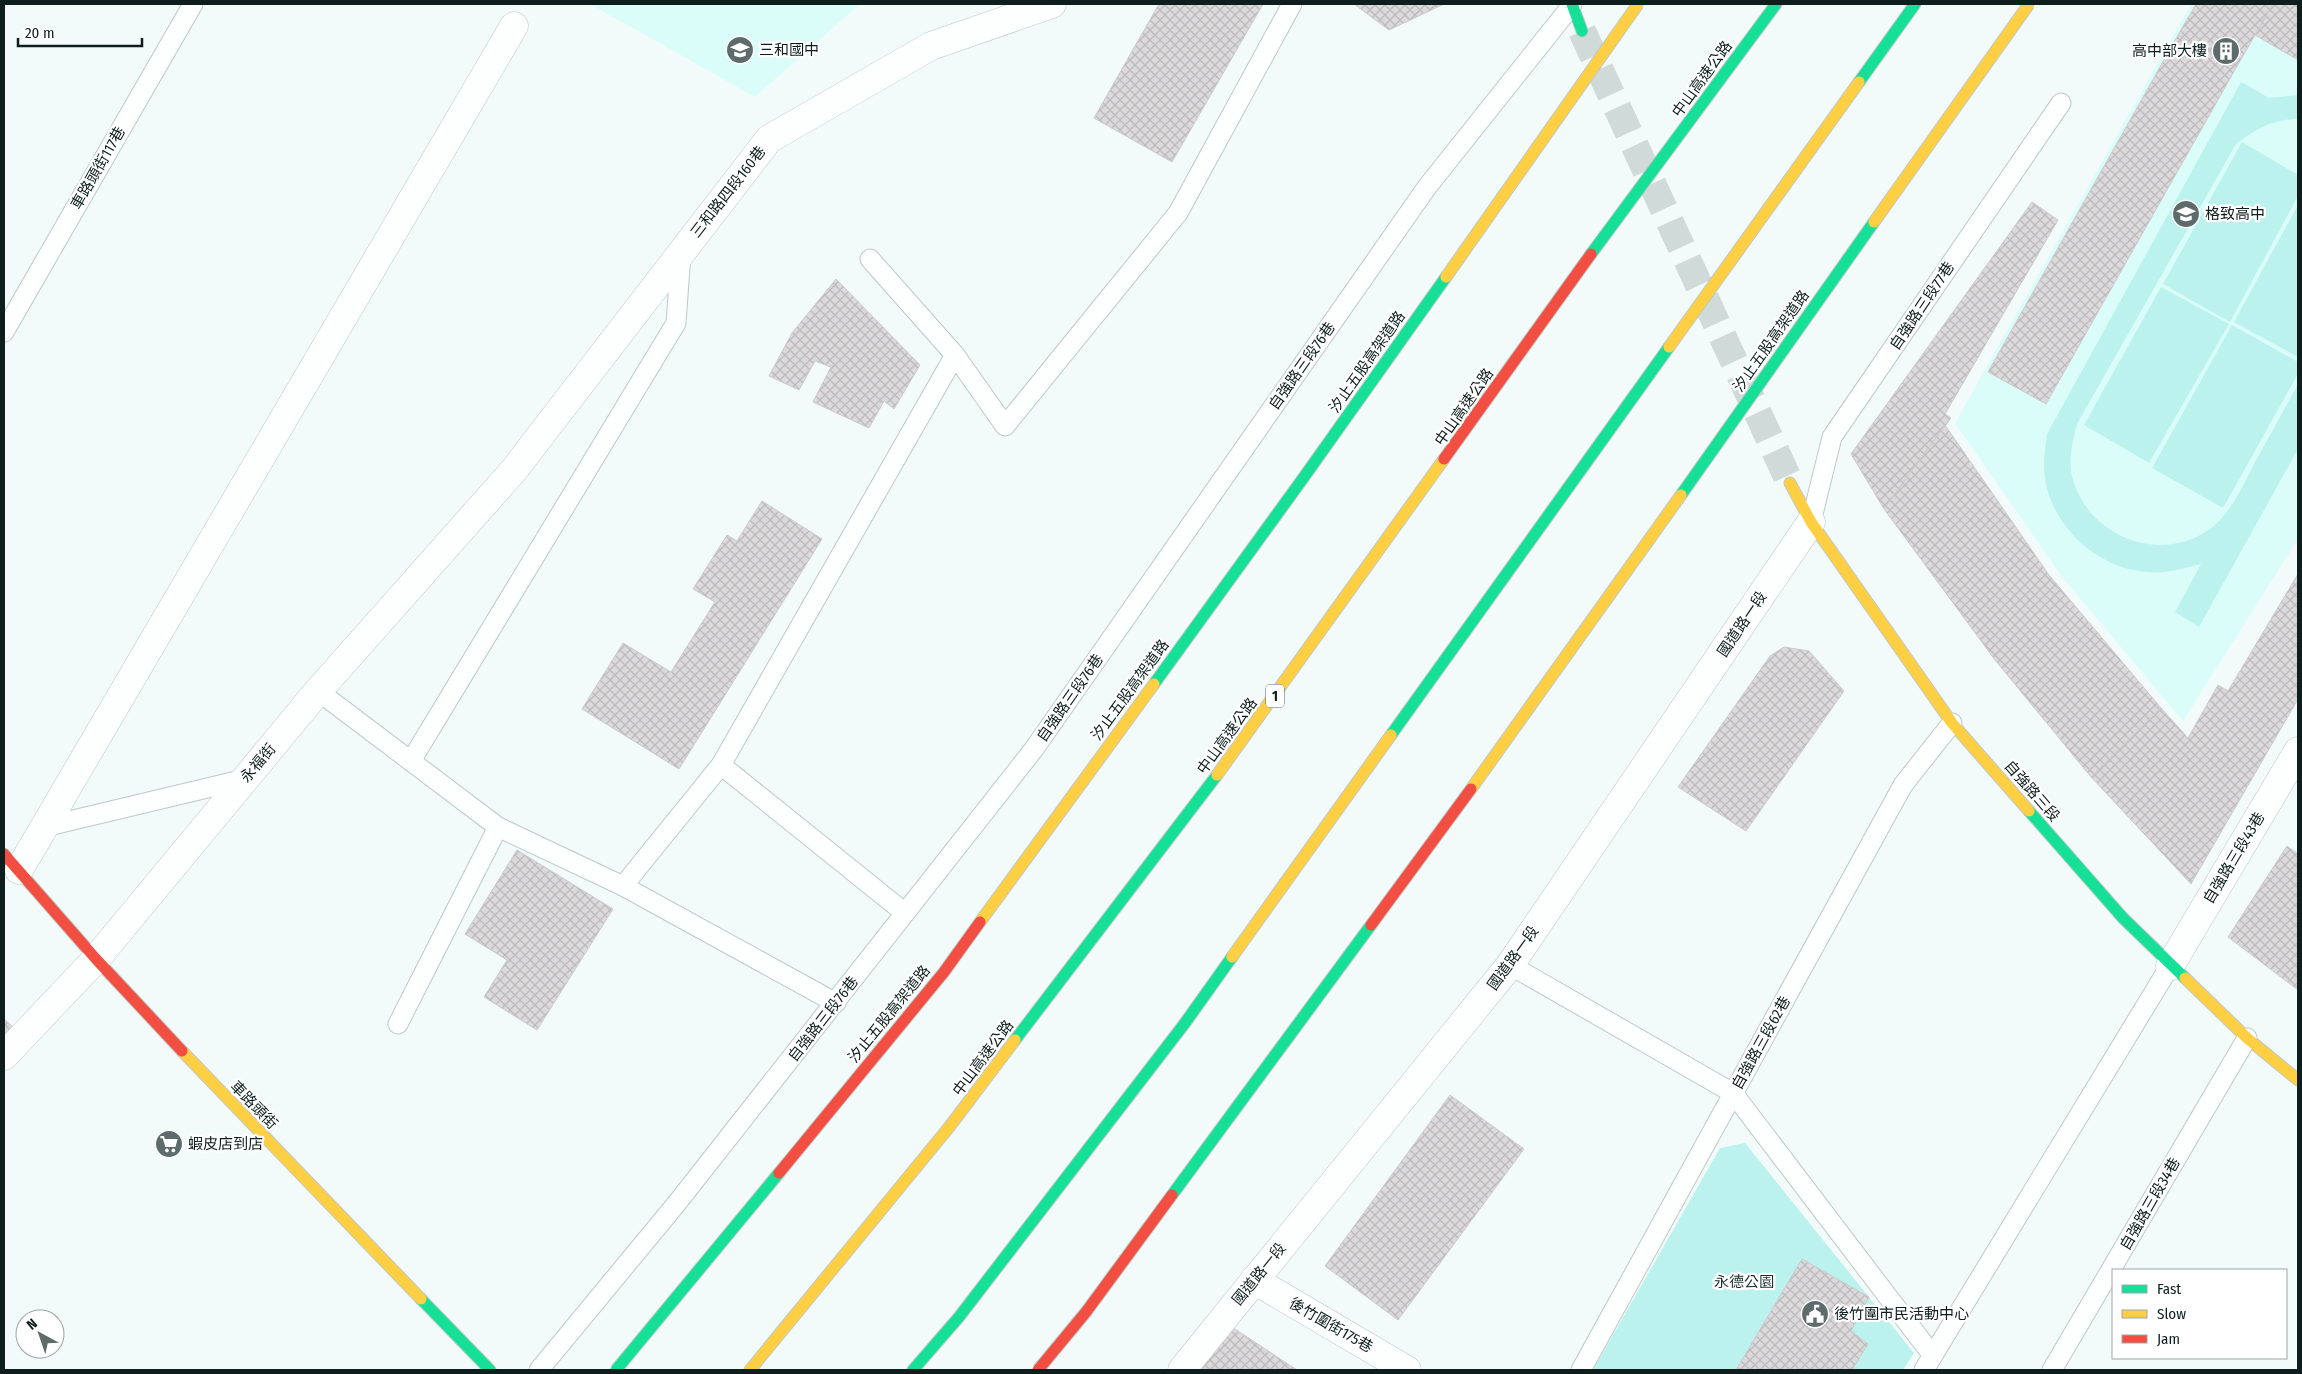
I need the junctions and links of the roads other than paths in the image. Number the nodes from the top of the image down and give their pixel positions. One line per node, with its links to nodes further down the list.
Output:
1 (193, 4): 14 (lane, 車路頭街117巷)
2 (1052, 4): 12 (street, 三和路四段160巷)
3 (1292, 4): 15 (lane)
4 (1572, 4): 10 (main road); 29 (lane, 自強路三段76巷)
5 (1638, 4): 43 (main road, 汐止五股高架道路, bridge)
6 (1776, 4): 44 (main road, 中山高速公路 / 1)
7 (1915, 4): 45 (main road)
8 (2029, 4): 46 (main road, 汐止五股高架道路, bridge)
9 (514, 26): 26 (street)
10 (1582, 31)
11 (2061, 103): 18 (lane, 自強路三段77巷)
12 (681, 254): 16 (street, 三和路四段160巷); 22 (lane)
13 (870, 259): 15 (lane)
14 (4, 332)
15 (955, 355): 23 (lane)
16 (514, 470): 19 (street, 永福街)
17 (1790, 483): 18 (main road, 自強路三段)
18 (1811, 522): 20 (main road, 自強路三段); 31 (street, 國道路一段)
19 (318, 691): 22 (lane); 24 (street, 永福街)
20 (1952, 723): 32 (main road, 自強路三段); 38 (lane, 自強路三段62巷)
21 (2298, 751): 32 (street, 自強路三段43巷)
22 (411, 761): 25 (lane)
23 (722, 765): 28 (lane); 29 (lane)
24 (245, 779): 26 (lane); 30 (street, 永福街)
25 (498, 826): 28 (lane); 34 (lane)
26 (44, 827): 27 (street)
27 (11, 862): 30 (main road, 車路頭街)
28 (623, 886): 33 (lane)
29 (905, 913): 33 (lane, 自強路三段76巷)
30 (96, 959): 36 (street, 永福街); 41 (main road, 車路頭街)
31 (1510, 965): 38 (lane); 39 (street, 國道路一段)
32 (2170, 966): 35 (main road, 自強路三段); 40 (lane)
33 (836, 1003): 42 (lane, 自強路三段76巷)
34 (398, 1024)
35 (2247, 1038): 37 (main road, 自強路三段); 50 (lane, 自強路三段34巷)
36 (4, 1056)
37 (2298, 1080)
38 (1733, 1093): 40 (lane); 49 (lane, 自強路三段62巷)
39 (1254, 1280): 47 (street, 國道路一段); 48 (street, 後竹圍街175巷)
40 (1929, 1363)
41 (490, 1370)
42 (539, 1370)
43 (616, 1370)
44 (750, 1370)
45 (913, 1370)
46 (1038, 1370)
47 (1182, 1370)
48 (1407, 1370)
49 (1581, 1370)
50 (2052, 1370)

